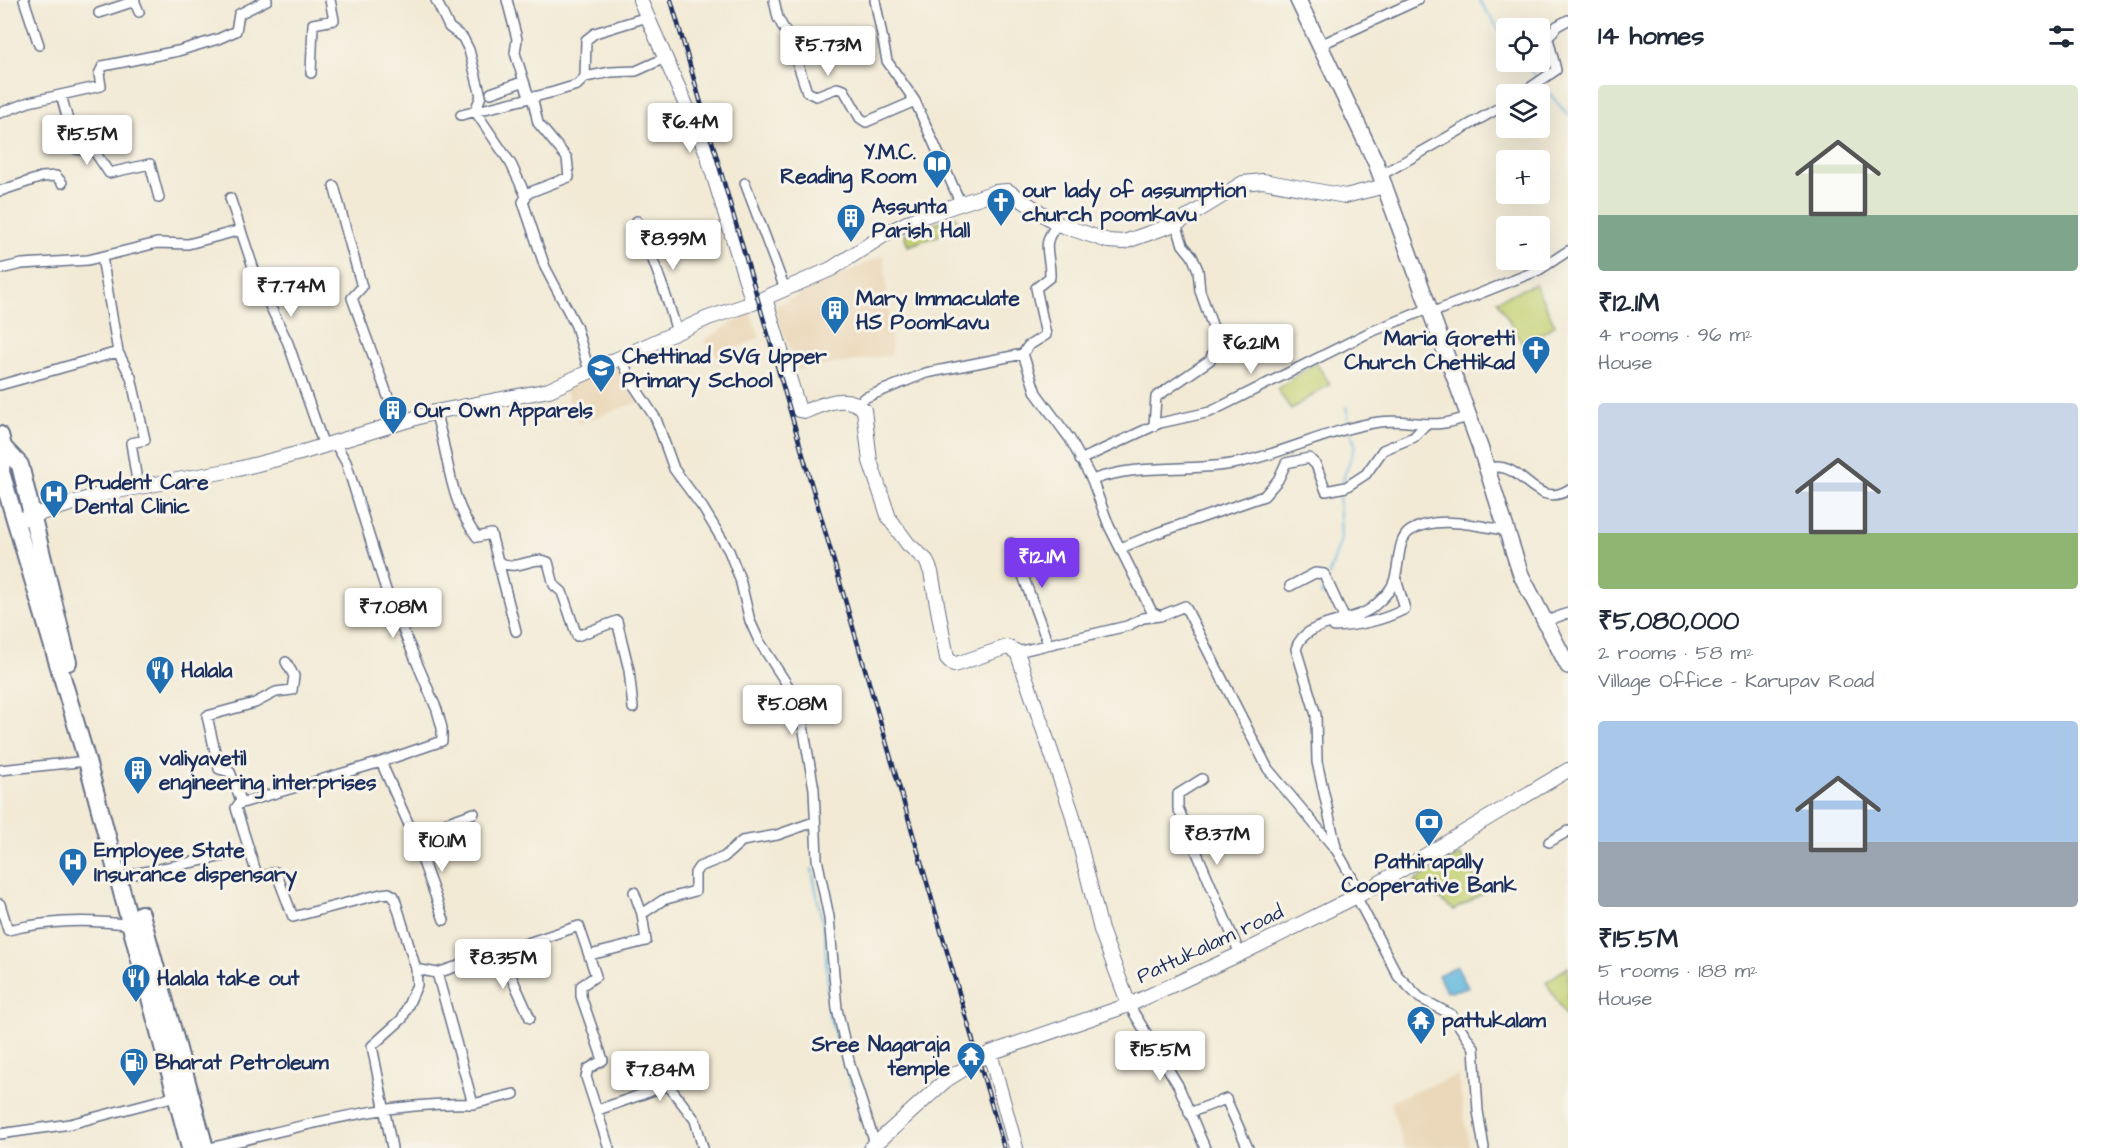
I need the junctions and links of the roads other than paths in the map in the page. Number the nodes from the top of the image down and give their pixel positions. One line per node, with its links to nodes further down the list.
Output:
1 (24, 0): 16 (street)
2 (267, 0): 24 (street)
3 (330, 0): 19 (street)
4 (436, 0): 28 (street)
5 (507, 0): 21 (street)
6 (640, 0): 14 (street)
7 (774, 0): 26 (street)
8 (875, 0): 26 (street)
9 (1298, 0): 17 (main road)
10 (1418, 0): 17 (street)
11 (135, 1): 12 (street); 13 (street)
12 (139, 12)
13 (99, 13)
14 (647, 17): 18 (street); 20 (street)
15 (1568, 20): 22 (street)
16 (39, 45)
17 (1320, 45): 31 (main road)
18 (665, 58): 20 (street); 48 (street)
19 (311, 73)
20 (585, 76): 25 (street)
21 (522, 82): 23 (street); 25 (street)
22 (1536, 84)
23 (491, 93)
24 (61, 95): 29 (street); 37 (street)
25 (531, 97): 28 (street); 36 (street)
26 (915, 102): 39 (street)
27 (1496, 110): 31 (street)
28 (475, 111): 30 (street); 36 (street)
29 (0, 113)
30 (461, 115)
31 (1383, 180): 42 (street); 49 (main road)
32 (62, 183): 35 (street)
33 (745, 183): 47 (street)
34 (334, 186): 59 (street)
35 (0, 190)
36 (526, 196): 54 (street)
37 (159, 198)
38 (230, 198): 43 (street)
39 (960, 202): 41 (street); 47 (street)
40 (637, 221): 50 (street)
41 (1058, 224): 42 (street); 52 (street)
42 (1176, 224): 61 (street)
43 (241, 230): 45 (street); 63 (street)
44 (1568, 251): 49 (street)
45 (102, 257): 46 (street); 51 (street)
46 (0, 269)
47 (785, 289): 48 (street)
48 (759, 301): 50 (street); 56 (street)
49 (1431, 310): 58 (main road); 61 (street)
50 (677, 332): 53 (street)
51 (118, 352): 55 (street); 67 (street)
52 (1023, 354): 56 (street); 64 (street)
53 (621, 358): 54 (street); 95 (street)
54 (589, 371): 57 (street)
55 (0, 385)
56 (858, 404): 84 (street)
57 (435, 412): 59 (street); 75 (street)
58 (1469, 416): 60 (street); 65 (main road)
59 (398, 424): 63 (street)
60 (1425, 425): 66 (street); 74 (street)
61 (1154, 426): 64 (street)
62 (2, 441): 69 (highway); 70 (highway)
63 (329, 445): 67 (street); 89 (street)
64 (1080, 460): 66 (street)
65 (1487, 469): 68 (street); 72 (main road)
66 (1092, 480): 74 (street)
67 (138, 487): 70 (street)
68 (1568, 490)
69 (5, 504): 71 (highway)
70 (32, 516): 71 (street); 101 (highway)
71 (15, 521): 88 (highway)
72 (1505, 530): 76 (street); 80 (main road)
73 (1011, 543): 83 (street)
74 (1121, 548): 79 (street)
75 (499, 562): 82 (street); 87 (street)
76 (1395, 578): 81 (street); 81 (street)
77 (1290, 586): 81 (street)
78 (1568, 613): 80 (street)
79 (1160, 616): 83 (street); 100 (street)
80 (1548, 621): 86 (main road)
81 (1346, 623): 100 (street)
82 (516, 631)
83 (1048, 644): 84 (street)
84 (1017, 652): 114 (street)
85 (286, 662): 93 (street)
86 (1568, 666)
87 (633, 708)
88 (87, 761): 90 (street); 107 (highway)
89 (381, 762): 93 (street); 97 (street)
90 (0, 770)
91 (1568, 770): 103 (street, Pattukalam road)
92 (1202, 779): 110 (street)
93 (240, 802): 99 (street)
94 (474, 813): 97 (street)
95 (814, 822): 105 (street); 124 (street)
96 (1568, 831): 98 (street)
97 (413, 834): 106 (street)
98 (1549, 842)
99 (248, 851): 101 (street); 112 (street)
100 (1337, 851): 103 (street)
101 (129, 875): 126 (highway)
102 (634, 892): 105 (street)
103 (1359, 895): 110 (street, Pattukalam road); 133 (street)
104 (0, 904): 108 (street)
105 (642, 914): 111 (street)
106 (444, 920)
107 (132, 925): 108 (street); 118 (highway)
108 (4, 931)
109 (500, 951): 111 (street); 113 (street); 115 (street)
110 (1240, 954): 114 (street, Pattukalam road)
111 (590, 955): 121 (street)
112 (416, 969): 113 (street); 120 (street)
113 (437, 973): 119 (street)
114 (1129, 1005): 116 (street, Pattukalam road); 122 (street)
115 (530, 1018)
116 (990, 1053): 124 (street, Pattukalam road); 130 (street)
117 (514, 1094): 119 (street)
118 (176, 1096): 123 (street); 125 (highway)
119 (474, 1104): 120 (street)
120 (384, 1110): 126 (street); 127 (street)
121 (598, 1110): 128 (street); 129 (street)
122 (1189, 1113): 131 (street); 132 (street)
123 (0, 1134)
124 (873, 1146)
125 (190, 1148)
126 (207, 1148)
127 (392, 1148)
128 (609, 1148)
129 (703, 1148)
130 (1016, 1148)
131 (1205, 1148)
132 (1248, 1148)
133 (1484, 1148)

